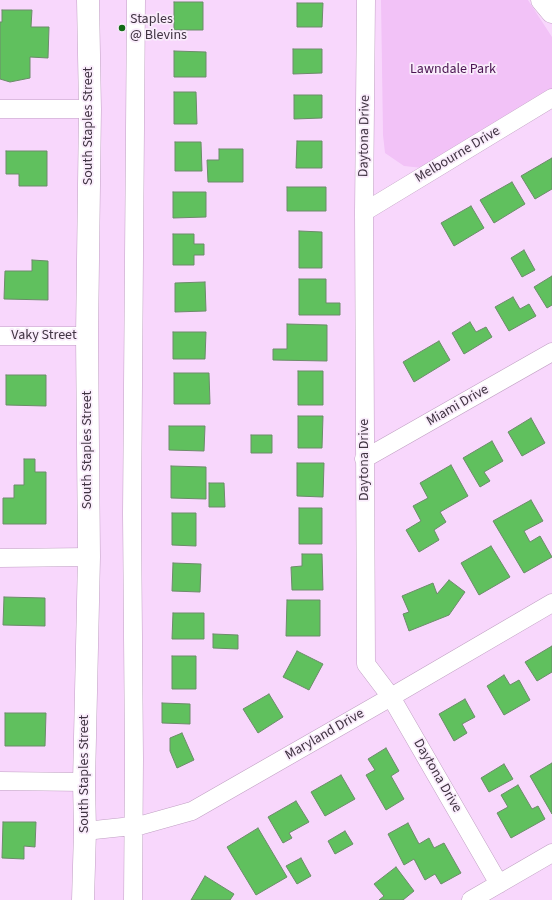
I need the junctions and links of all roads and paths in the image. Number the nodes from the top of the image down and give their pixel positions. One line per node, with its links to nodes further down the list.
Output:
1 (88, 0): 8 (main road, South Staples Street)
2 (136, 0): 20 (street)
3 (366, 0): 9 (street, Daytona Drive)
4 (542, 0): 5 (main road)
5 (552, 12)
6 (552, 98): 9 (street, Melbourne Drive)
7 (0, 109): 8 (street)
8 (90, 109): 11 (main road, South Staples Street)
9 (364, 212): 13 (street, Daytona Drive)
10 (0, 336): 11 (street, Vaky Street)
11 (87, 336): 14 (main road, South Staples Street)
12 (552, 352): 13 (street, Miami Drive)
13 (364, 459): 17 (street, Daytona Drive)
14 (88, 557): 15 (street); 19 (main road, South Staples Street)
15 (0, 558)
16 (552, 602): 17 (street, Maryland Drive)
17 (391, 697): 20 (street, Maryland Drive); 23 (street, Daytona Drive)
18 (0, 781): 19 (street)
19 (84, 782): 21 (main road, South Staples Street)
20 (134, 826): 21 (street, Maryland Drive); 25 (street)
21 (85, 831): 24 (main road, South Staples Street)
22 (552, 853): 23 (street)
23 (499, 884): 26 (street)
24 (83, 900)
25 (133, 900)
26 (471, 900)

